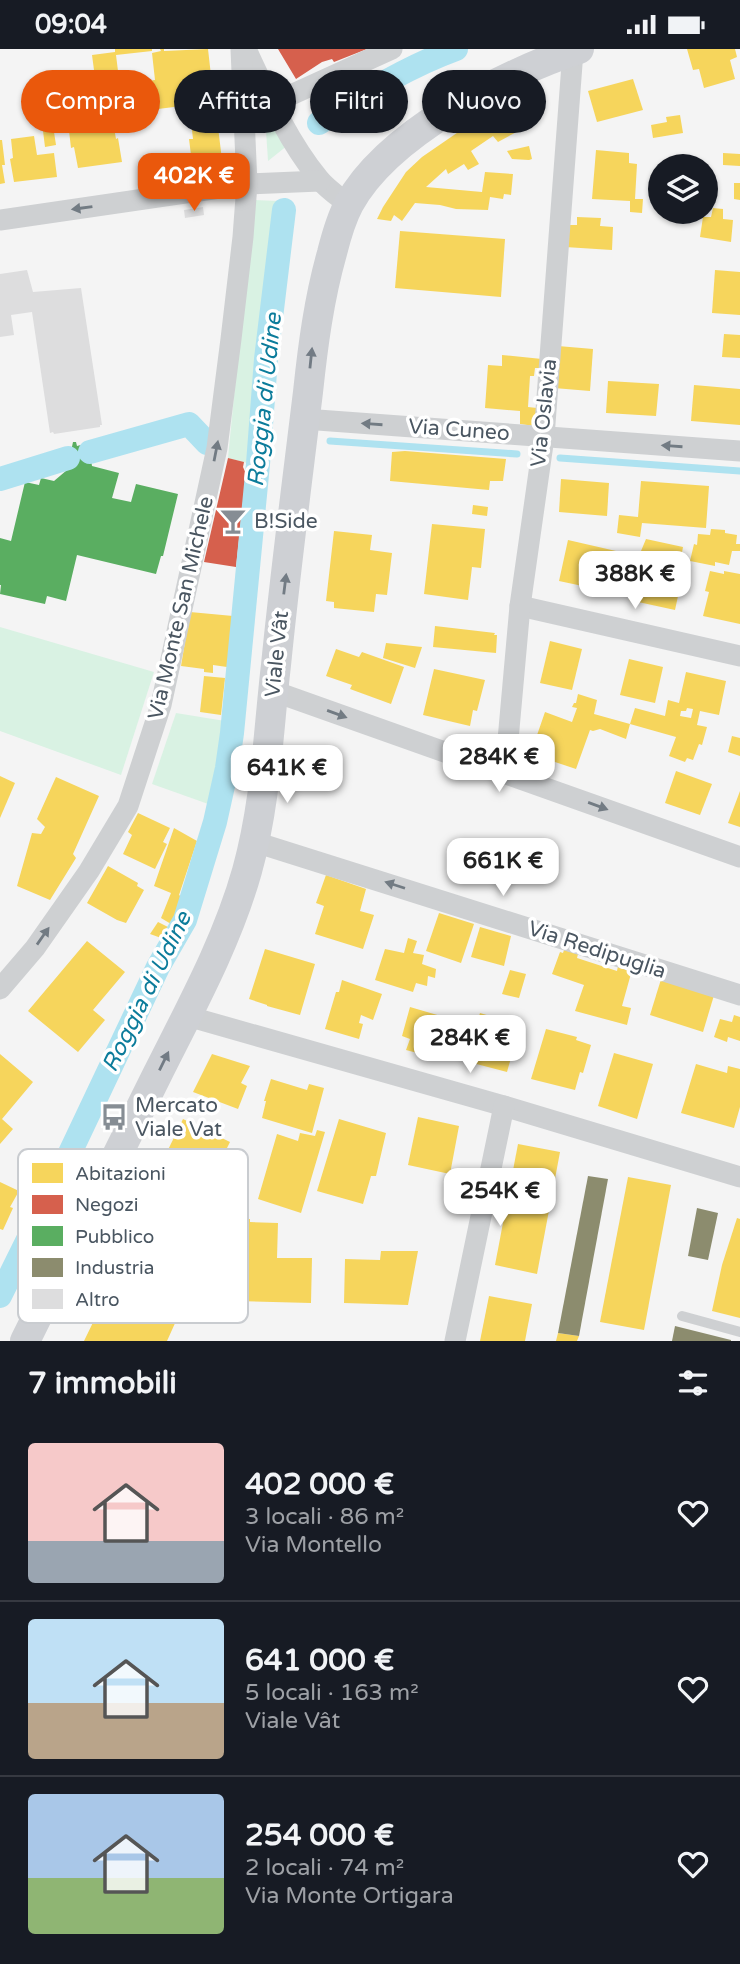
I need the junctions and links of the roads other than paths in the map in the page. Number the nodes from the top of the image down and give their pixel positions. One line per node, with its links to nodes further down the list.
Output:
1 (244, 49): 4 (street, Via Monte San Michele); 5 (street)
2 (391, 49): 6 (street)
3 (576, 50): 11 (main road, Viale Vât); 14 (street, Via Oslavia)
4 (244, 70)
5 (254, 70)
6 (296, 92)
7 (245, 133): 10 (street, Via Monte San Michele)
8 (289, 133): 9 (street)
9 (320, 181): 10 (street); 11 (street)
10 (247, 184): 12 (street, one-way to 12); 22 (street, Via Monte San Michele, one-way to 10)
11 (348, 204): 13 (main road, Viale Vât, one-way to 11)
12 (0, 220)
13 (304, 419): 14 (street, Via Cuneo, one-way to 13); 18 (main road, Viale Vât, one-way to 13)
14 (544, 437): 15 (street, Via Cuneo, one-way to 14); 16 (street, Via Oslavia)
15 (740, 451)
16 (520, 606): 17 (street); 19 (street, Via Oslavia)
17 (740, 656)
18 (273, 691): 19 (street, one-way to 19); 20 (main road, Viale Vât)
19 (507, 774): 21 (street, one-way to 21)
20 (254, 842): 24 (street, Via Redipuglia, one-way to 20); 25 (main road, Viale Vât)
21 (740, 857)
22 (9, 963): 23 (street, Via Monte San Michele)
23 (0, 989)
24 (740, 995)
25 (187, 1016): 26 (street); 27 (main road, Viale Vât, one-way to 25)
26 (504, 1107): 28 (street); 33 (street)
27 (121, 1149)
28 (740, 1177)
29 (682, 1316): 31 (lane)
30 (34, 1323): 32 (main road, Viale Vât, one-way to 30)
31 (740, 1332)
32 (25, 1341)
33 (455, 1341)

